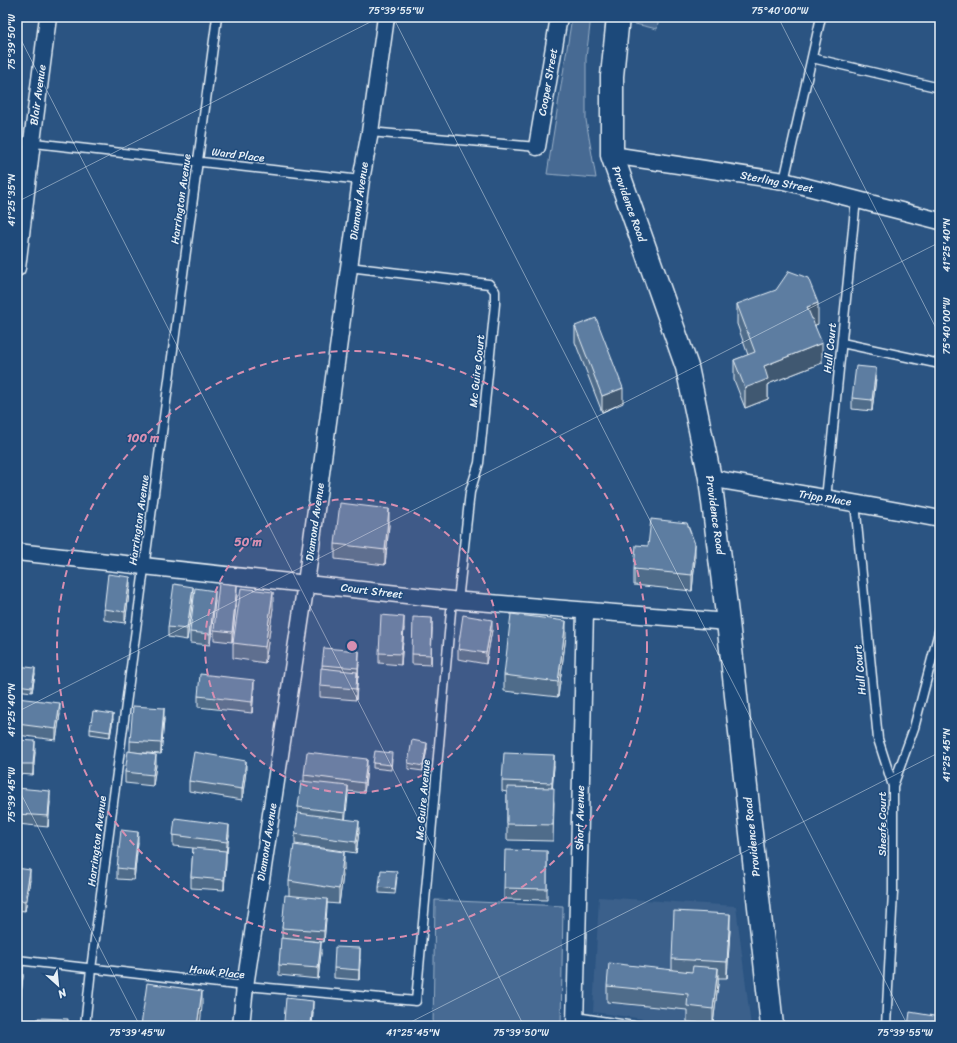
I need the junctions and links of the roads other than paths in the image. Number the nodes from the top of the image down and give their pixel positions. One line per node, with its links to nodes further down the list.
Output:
1 (48, 17): 10 (street, Blair Avenue)
2 (217, 17): 13 (lane, Harrington Avenue)
3 (386, 17): 9 (street, Diamond Avenue)
4 (559, 17): 11 (street, Cooper Street)
5 (618, 17): 12 (main road, Providence Road)
6 (822, 17): 7 (lane)
7 (812, 58): 8 (lane); 15 (lane)
8 (940, 88)
9 (370, 132): 11 (lane); 14 (street, Diamond Avenue)
10 (24, 141): 13 (lane, Ward Place); 19 (street, Blair Avenue)
11 (537, 147)
12 (612, 155): 15 (street, Sterling Street); 22 (main road, Providence Road)
13 (198, 161): 14 (lane, Ward Place); 27 (lane, Harrington Avenue)
14 (361, 180): 18 (street, Diamond Avenue)
15 (784, 181): 16 (street, Sterling Street)
16 (856, 199): 17 (street, Sterling Street); 20 (lane, Hull Court)
17 (940, 221)
18 (349, 267): 28 (street, Diamond Avenue); 29 (lane, Mc Guire Court)
19 (17, 268)
20 (842, 343): 21 (lane); 23 (lane, Hull Court)
21 (940, 364)
22 (710, 478): 23 (street, Tripp Place); 31 (main road, Providence Road)
23 (826, 499): 24 (street, Tripp Place)
24 (855, 503): 25 (street, Tripp Place); 33 (lane, Hull Court)
25 (940, 519)
26 (17, 552): 27 (street, Court Street)
27 (144, 566): 28 (street, Court Street); 35 (lane, Harrington Avenue)
28 (306, 584): 29 (street, Court Street); 36 (street, Diamond Avenue)
29 (455, 601): 30 (street, Court Street); 37 (lane, Mc Guire Avenue)
30 (585, 611): 31 (street, Court Street); 38 (street, Short Avenue)
31 (728, 622): 42 (main road, Providence Road)
32 (940, 628): 33 (lane, Sheafe Court)
33 (893, 786): 43 (lane, Sheafe Court)
34 (17, 960): 35 (lane, Hawk Place)
35 (91, 969): 36 (lane, Hawk Place); 39 (lane, Harrington Avenue)
36 (245, 986): 37 (lane, Hawk Place); 40 (street, Diamond Avenue)
37 (416, 1001)
38 (576, 1021): 41 (lane)
39 (85, 1026)
40 (241, 1026)
41 (633, 1026)
42 (772, 1026)
43 (886, 1026)

